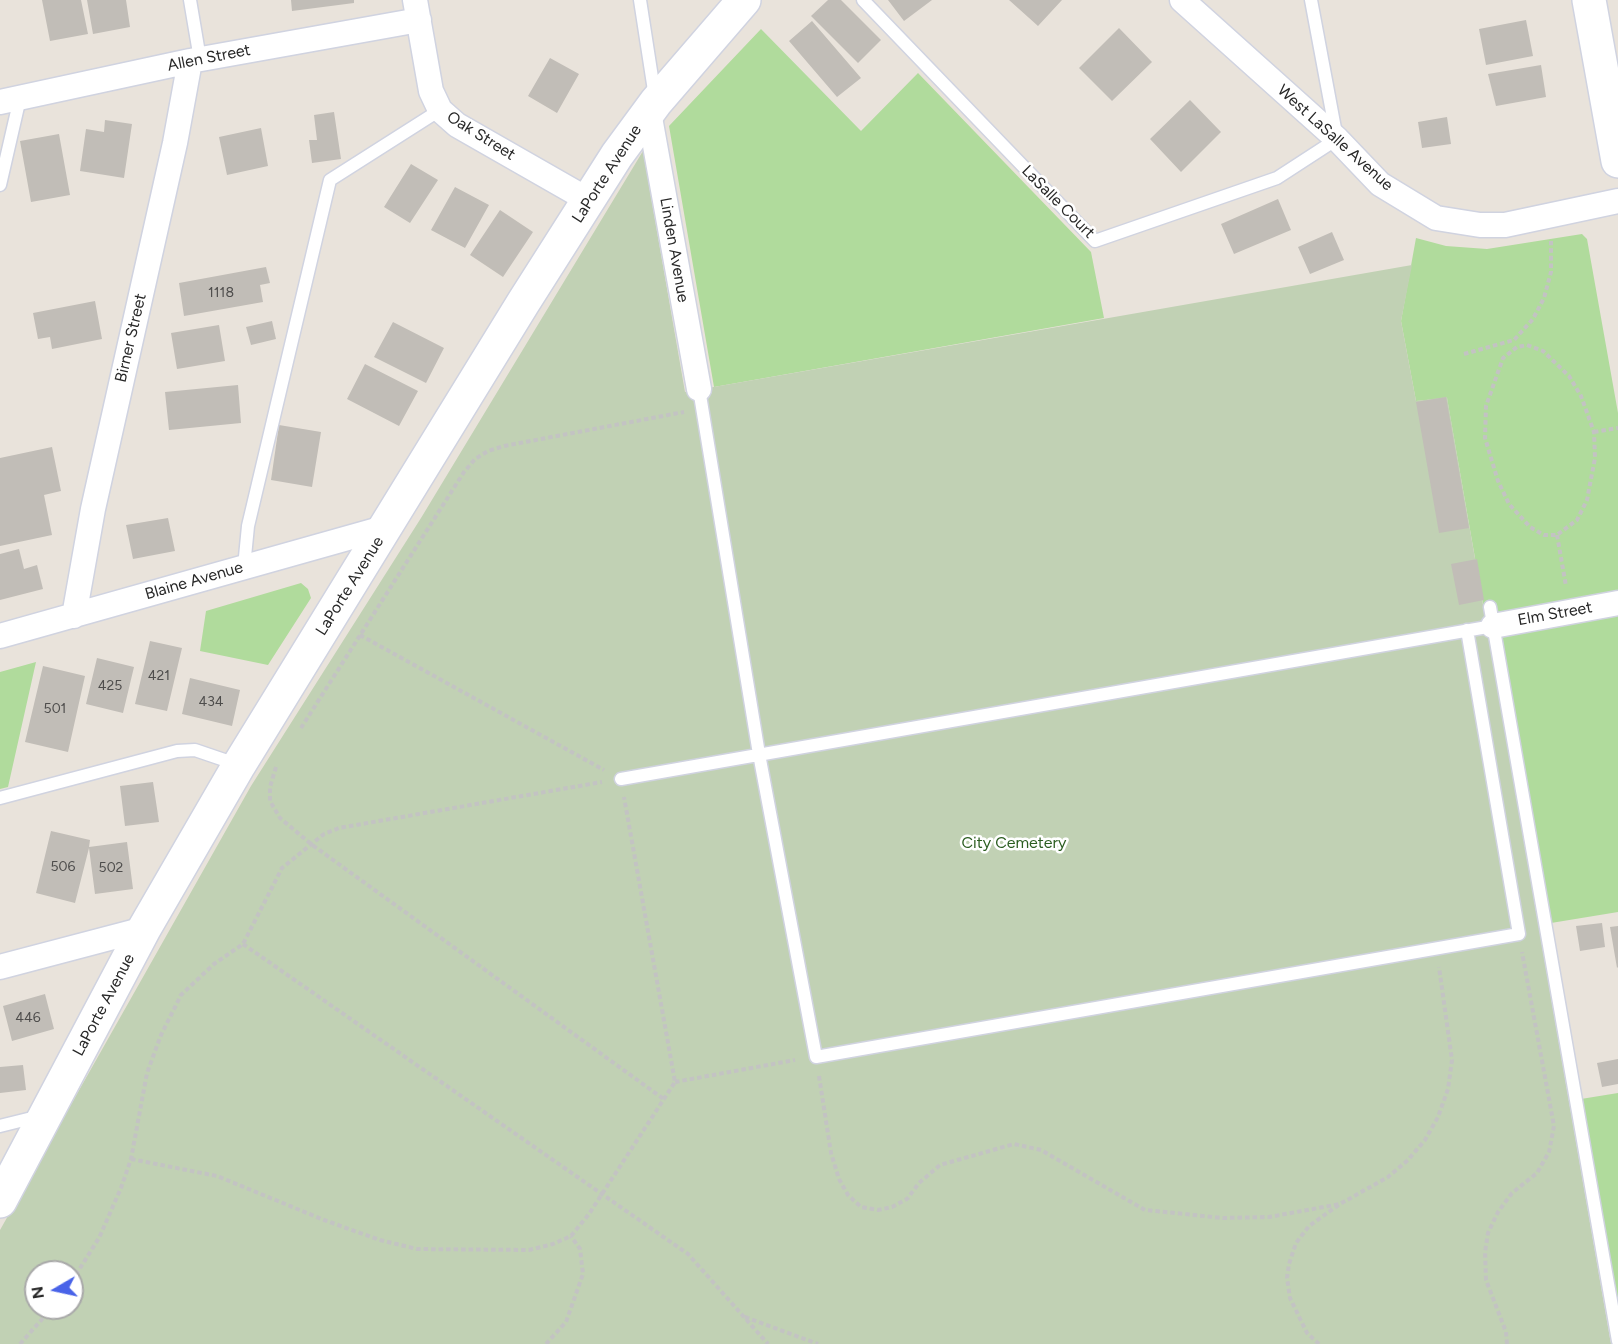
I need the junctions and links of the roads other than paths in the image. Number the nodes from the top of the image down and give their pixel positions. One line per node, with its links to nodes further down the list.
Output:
1 (190, 0): 9 (lane)
2 (640, 0): 11 (lane)
3 (744, 0): 11 (street, LaPorte Avenue)
4 (863, 0): 13 (lane, LaSalle Court)
5 (1182, 0): 13 (street, West LaSalle Avenue)
6 (1311, 0): 13 (lane)
7 (1589, 0): 14 (street)
8 (417, 10): 9 (street, Allen Street); 12 (street, Oak Street)
9 (195, 60): 10 (street, Allen Street); 22 (street, Birner Street)
10 (10, 100): 15 (lane)
11 (653, 107): 16 (street, LaPorte Avenue); 18 (street, Linden Avenue)
12 (440, 110): 16 (street, Oak Street); 20 (lane)
13 (1336, 139): 17 (street, West LaSalle Avenue)
14 (1618, 161)
15 (0, 185)
16 (590, 201): 19 (street, LaPorte Avenue)
17 (1618, 201)
18 (701, 398): 26 (lane)
19 (387, 527): 20 (street, Blaine Avenue); 27 (street, LaPorte Avenue)
20 (243, 567): 22 (street, Blaine Avenue)
21 (1618, 603): 23 (street, Elm Street)
22 (74, 616): 25 (street, Blaine Avenue)
23 (1491, 617): 24 (lane); 35 (lane)
24 (1467, 630): 26 (lane); 26 (lane)
25 (0, 636)
26 (759, 754): 28 (lane)
27 (240, 765): 29 (lane); 30 (street, LaPorte Avenue)
28 (621, 779)
29 (0, 798)
30 (144, 929): 31 (street); 32 (street, LaPorte Avenue)
31 (0, 967)
32 (46, 1114): 33 (lane); 34 (street, LaPorte Avenue)
33 (0, 1126)
34 (0, 1201)
35 (1618, 1341)

